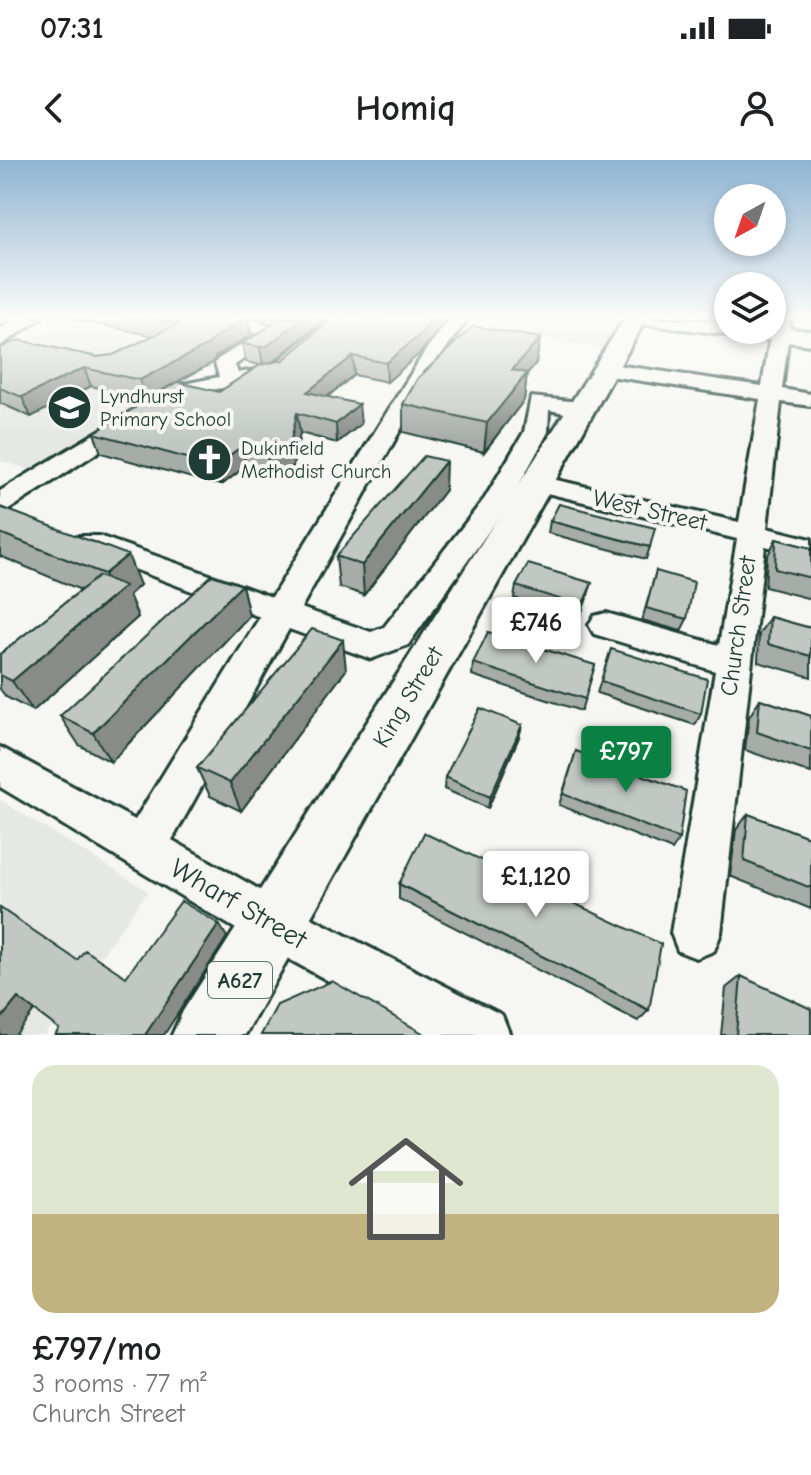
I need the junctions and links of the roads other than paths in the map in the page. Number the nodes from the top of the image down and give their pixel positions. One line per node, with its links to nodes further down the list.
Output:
1 (231, 359): 7 (street)
2 (293, 359): 7 (street)
3 (430, 359): 16 (street)
4 (610, 359): 6 (main road, King Street / A627)
5 (775, 359): 8 (street, Church Street)
6 (603, 369): 8 (street); 10 (main road, King Street / A627)
7 (230, 381): 12 (street)
8 (769, 394): 9 (street); 14 (street, Church Street)
9 (811, 400)
10 (580, 409): 11 (main road, King Street / A627); 16 (street)
11 (535, 483): 14 (street, West Street); 21 (main road, King Street / A627)
12 (0, 503)
13 (29, 520): 16 (street)
14 (750, 534): 15 (street, West Street); 18 (street, Church Street)
15 (811, 548)
16 (281, 614): 20 (street)
17 (606, 625): 18 (street)
18 (733, 663): 22 (street, Church Street)
19 (0, 765): 20 (street, Wharf Street)
20 (143, 848): 21 (street, Wharf Street)
21 (273, 924): 23 (main road, King Street / A627); 24 (street, Wharf Street)
22 (696, 933)
23 (207, 1035)
24 (482, 1035)

